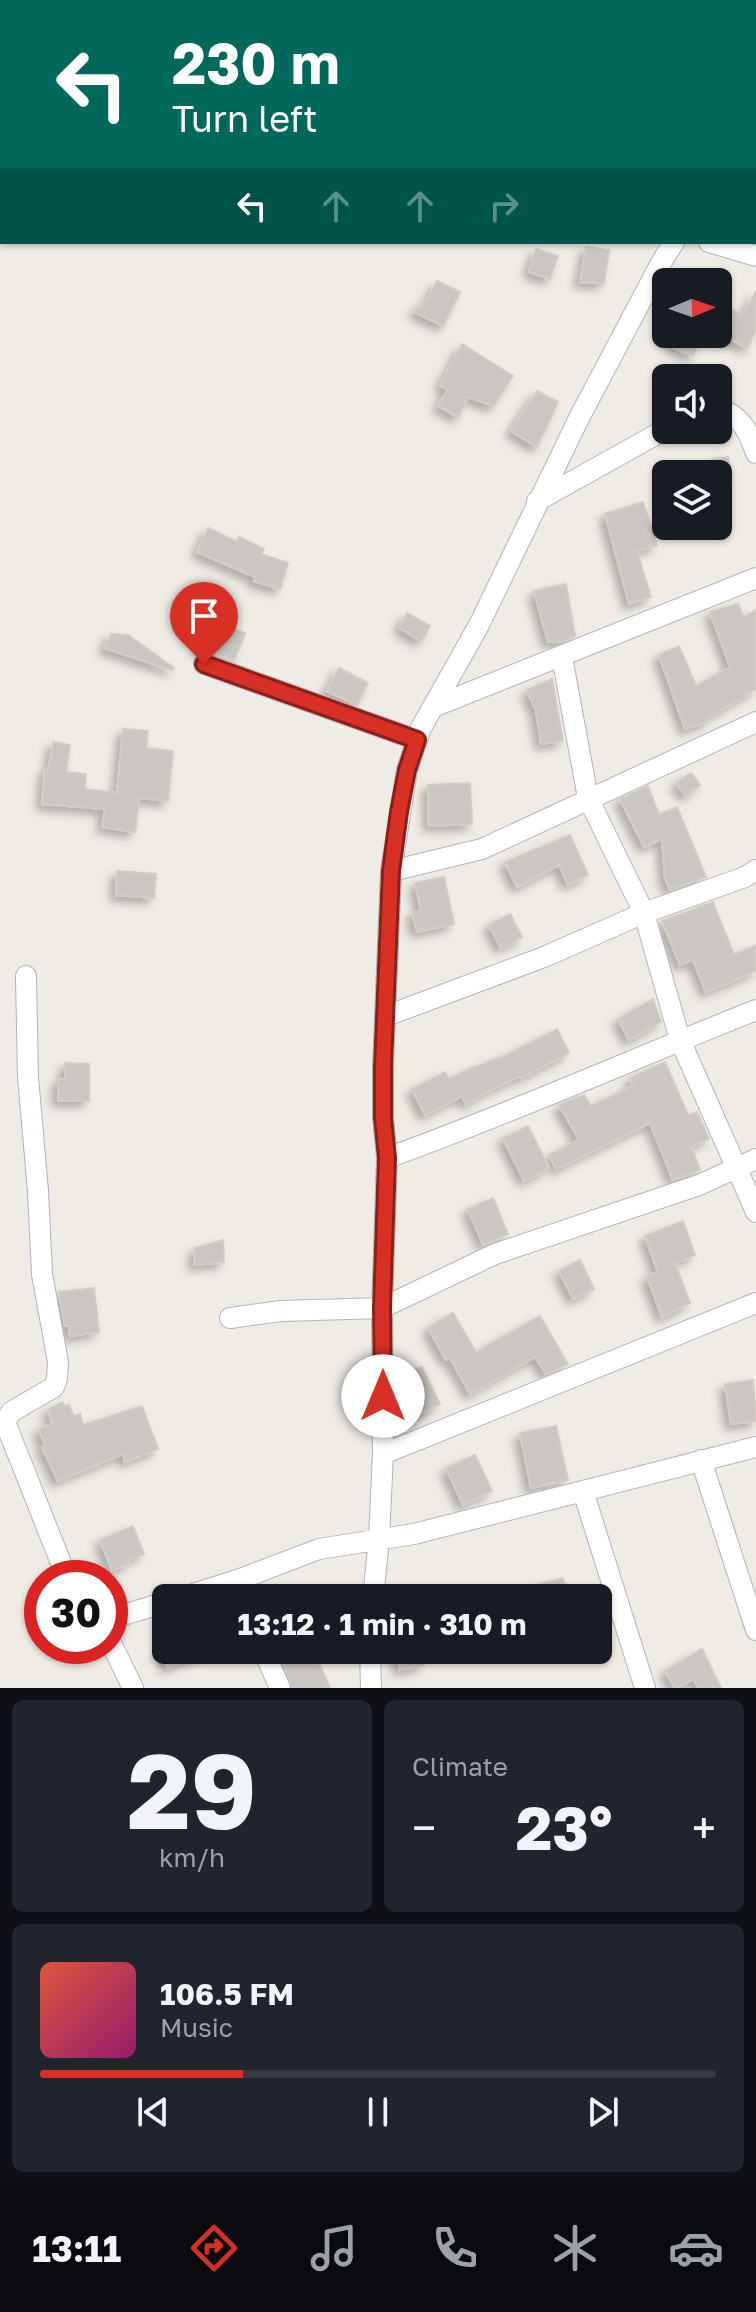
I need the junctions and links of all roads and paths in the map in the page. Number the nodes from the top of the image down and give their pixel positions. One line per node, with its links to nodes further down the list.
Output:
1 (673, 244): 8 (street)
2 (716, 244): 3 (street)
3 (756, 256)
4 (732, 414): 5 (street)
5 (751, 425): 7 (street)
6 (652, 437): 8 (street)
7 (756, 453)
8 (537, 501): 12 (street)
9 (756, 578): 10 (street)
10 (562, 657): 12 (street); 15 (street)
11 (204, 664): 14 (street)
12 (433, 707): 14 (street)
13 (756, 722): 15 (street)
14 (417, 740): 17 (street)
15 (588, 798): 17 (street); 18 (street)
16 (756, 870): 18 (street)
17 (391, 871): 21 (street)
18 (644, 913): 21 (street); 22 (street)
19 (26, 976): 35 (street)
20 (756, 1010): 22 (street)
21 (386, 1016): 23 (street)
22 (680, 1040): 23 (street); 25 (street)
23 (387, 1158): 28 (street)
24 (756, 1159): 25 (street)
25 (736, 1167): 26 (street); 28 (street)
26 (756, 1212)
27 (756, 1303): 31 (street)
28 (382, 1308): 29 (street); 31 (street)
29 (230, 1318)
30 (756, 1447): 32 (street)
31 (383, 1454): 34 (street)
32 (701, 1460): 33 (street); 40 (street)
33 (583, 1491): 34 (street); 47 (street)
34 (379, 1539): 36 (street); 37 (street)
35 (60, 1560)
36 (251, 1584)
37 (374, 1584)
38 (152, 1606): 39 (street)
39 (128, 1614)
40 (756, 1630)
41 (121, 1664): 44 (street)
42 (269, 1664): 45 (street)
43 (370, 1664): 46 (street)
44 (133, 1688)
45 (280, 1688)
46 (371, 1688)
47 (645, 1688)

